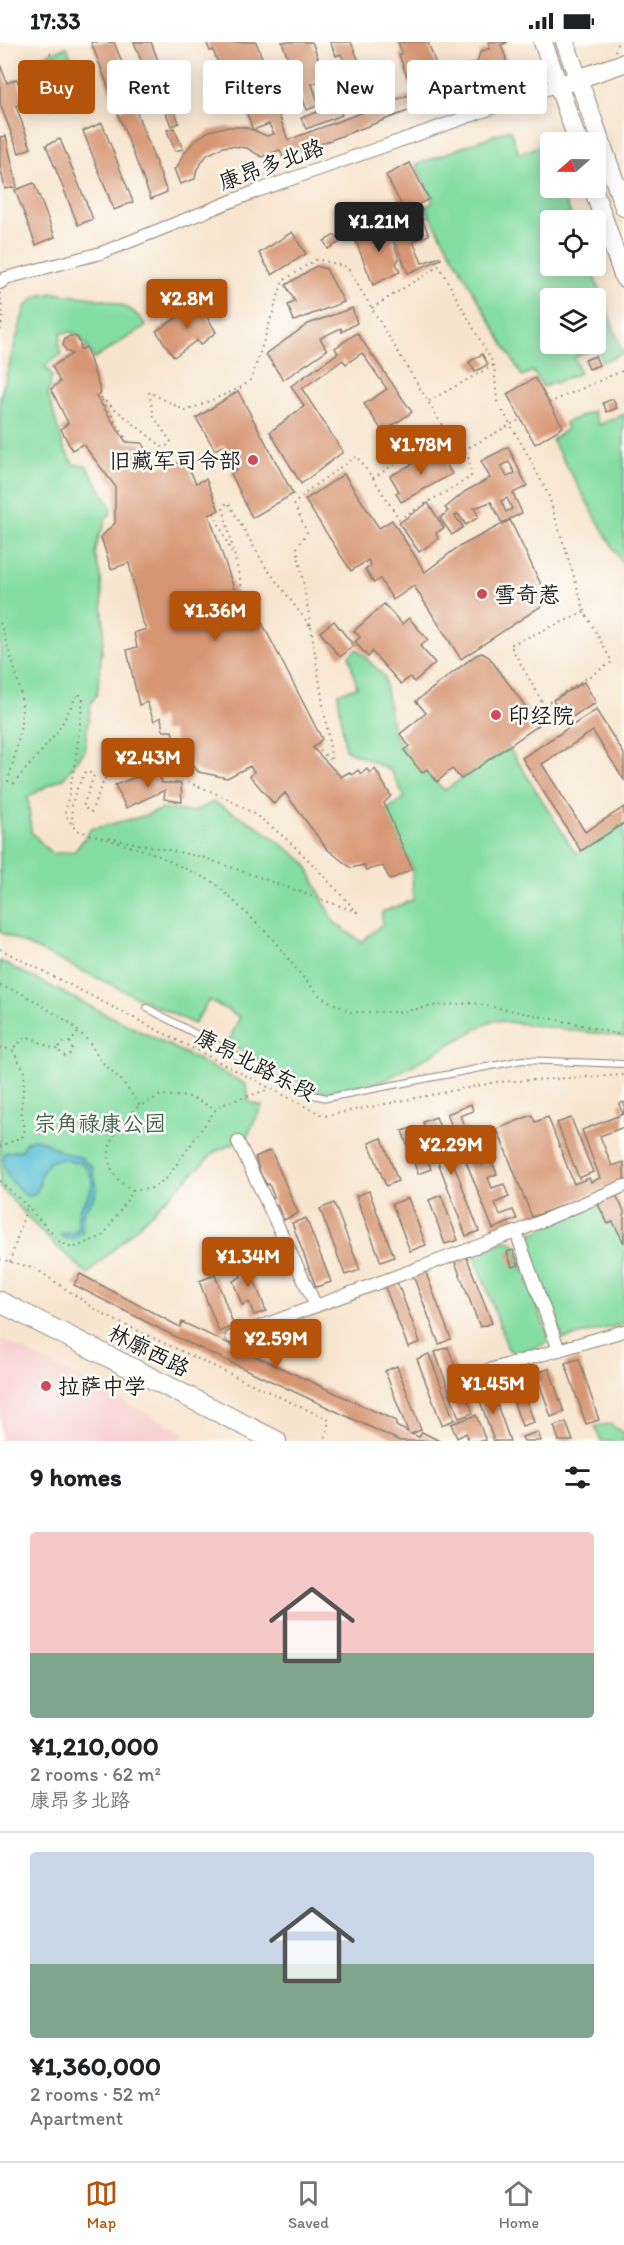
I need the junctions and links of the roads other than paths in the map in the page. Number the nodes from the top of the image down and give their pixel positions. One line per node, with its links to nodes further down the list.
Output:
1 (543, 42): 5 (main road)
2 (565, 42): 4 (main road)
3 (624, 63): 4 (main road)
4 (578, 79): 5 (main road); 8 (main road)
5 (558, 85): 6 (main road); 10 (street, 康昂多北路)
6 (574, 132)
7 (596, 198): 9 (main road)
8 (624, 207)
9 (624, 278)
10 (0, 283)
11 (147, 1008): 12 (lane)
12 (624, 1064)
13 (238, 1142): 17 (street)
14 (624, 1186): 15 (street)
15 (516, 1232): 17 (street); 20 (street)
16 (0, 1302): 22 (main road, 林廓西路)
17 (316, 1306): 19 (street)
18 (624, 1331): 20 (street)
19 (232, 1337)
20 (559, 1350): 21 (street)
21 (475, 1374)
22 (276, 1441)

